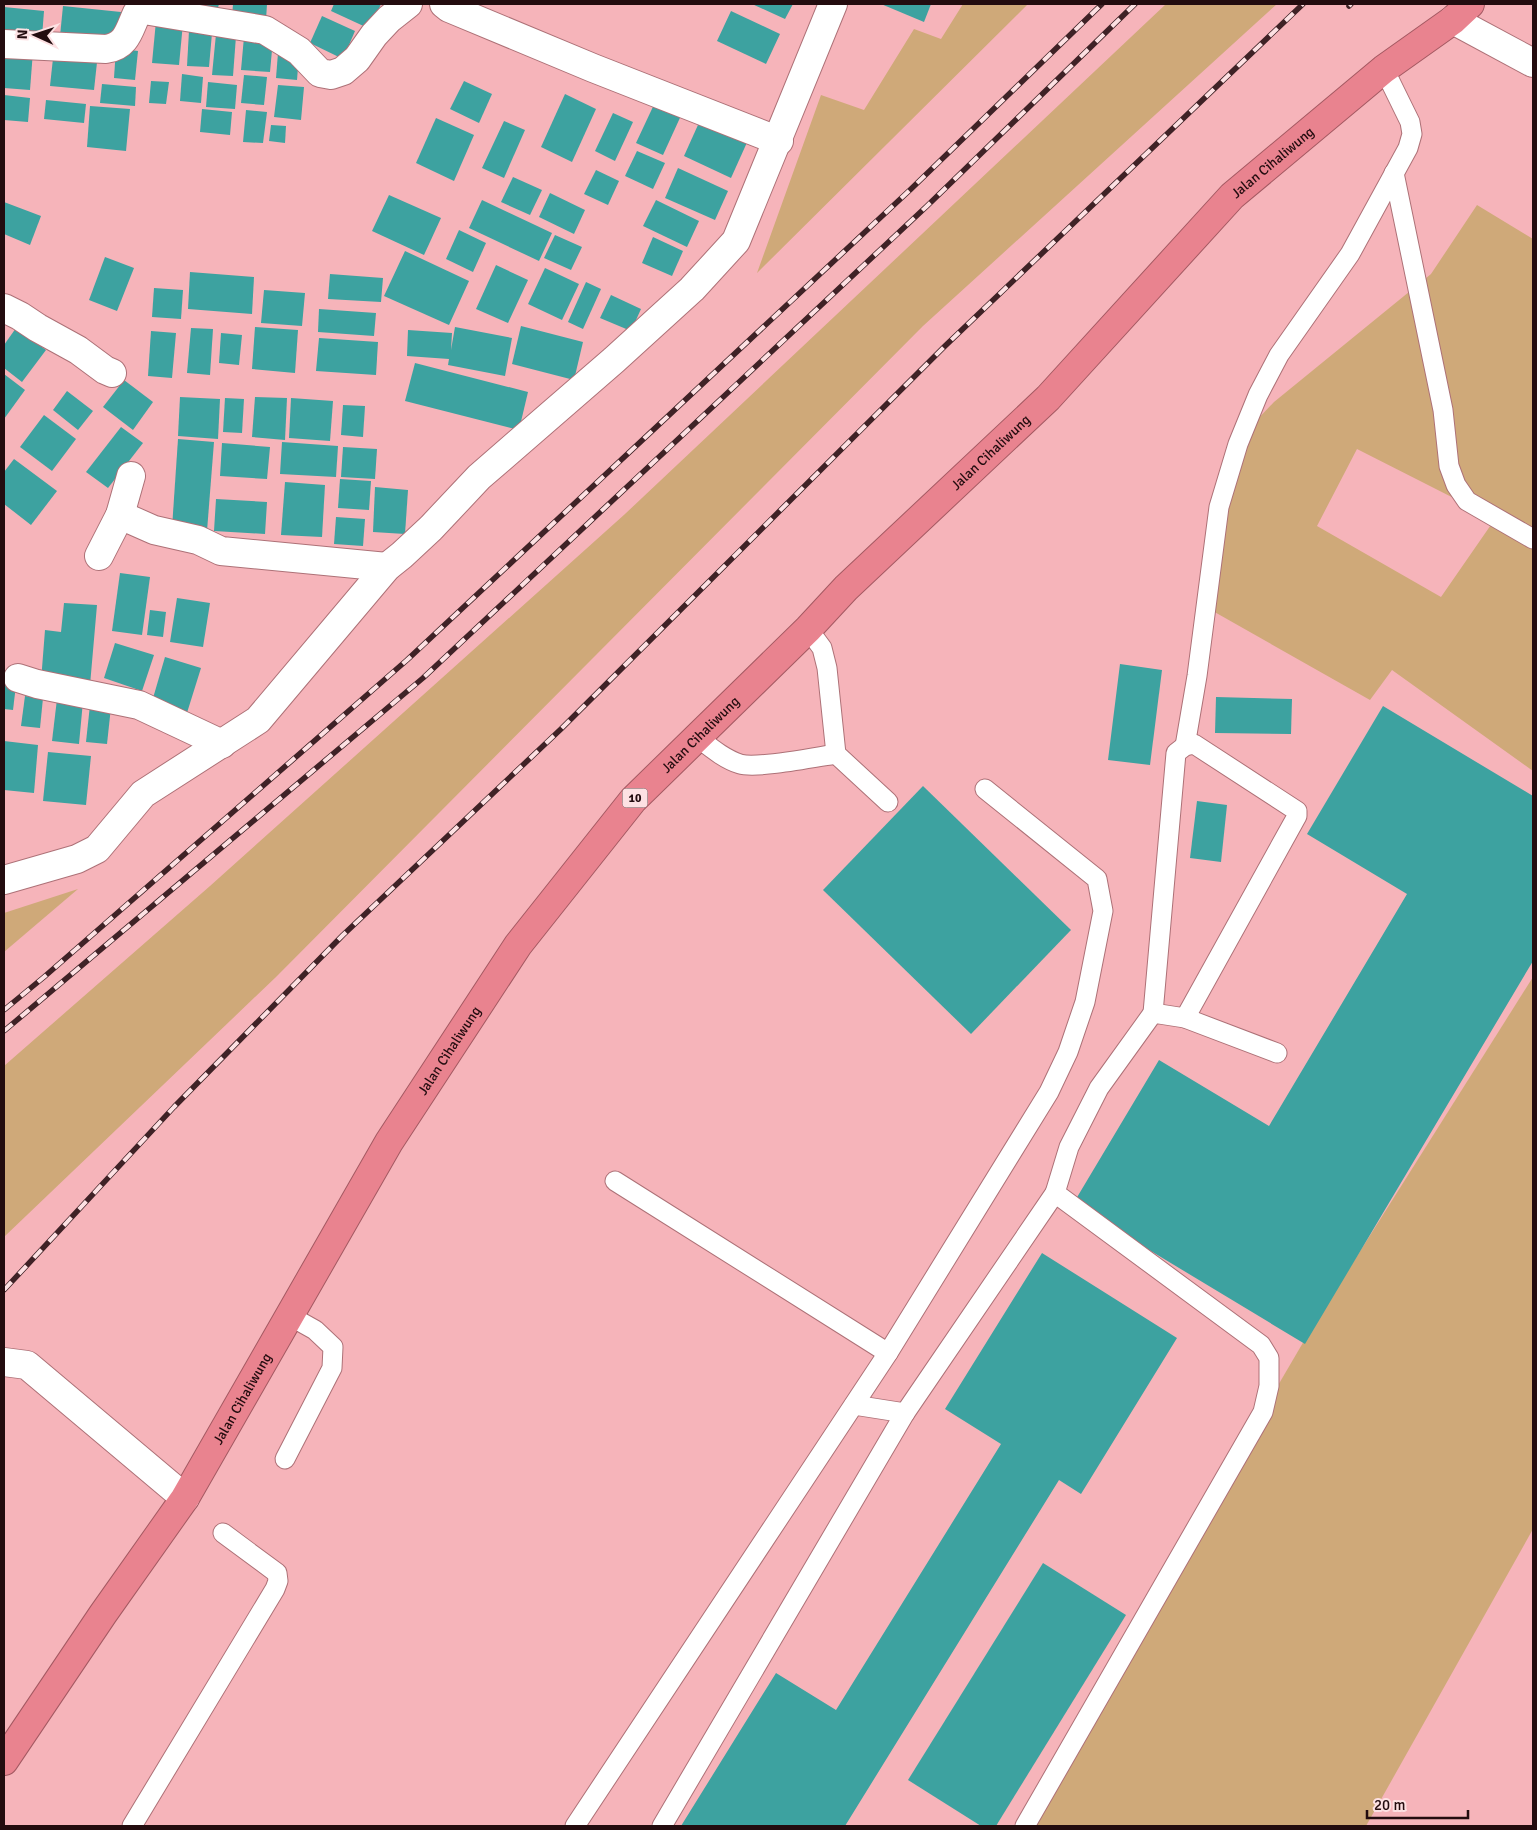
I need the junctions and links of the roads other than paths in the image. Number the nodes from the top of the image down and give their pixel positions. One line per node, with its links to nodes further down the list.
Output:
1 (408, 4): 5 (street)
2 (834, 4): 8 (street)
3 (448, 5): 8 (street)
4 (1461, 12): 6 (street); 7 (highway, Jalan Cihaliwung / 10)
5 (4, 44)
6 (1533, 63)
7 (1384, 69): 9 (lane); 17 (highway, Jalan Cihaliwung / 10)
8 (778, 141): 16 (street)
9 (1394, 173): 14 (lane); 21 (lane)
10 (4, 308): 11 (street)
11 (112, 373)
12 (131, 476): 13 (street)
13 (120, 516): 15 (street); 16 (street)
14 (1533, 539)
15 (99, 556)
16 (387, 567): 20 (street)
17 (808, 629): 19 (highway, Jalan Cihaliwung / 10); 22 (lane)
18 (18, 678): 20 (street)
19 (697, 737): 22 (lane); 31 (highway, Jalan Cihaliwung / 10)
20 (222, 744): 25 (street)
21 (1185, 746): 26 (lane); 27 (lane)
22 (836, 754): 24 (lane)
23 (985, 789): 32 (lane)
24 (888, 802)
25 (4, 880)
26 (1153, 1013): 27 (lane); 30 (lane)
27 (1185, 1018): 28 (lane)
28 (1277, 1052)
29 (615, 1181): 32 (lane)
30 (1055, 1193): 35 (lane); 43 (lane)
31 (290, 1316): 36 (lane); 37 (highway, Jalan Cihaliwung / 10)
32 (888, 1353): 34 (lane)
33 (4, 1362): 37 (street)
34 (854, 1405): 35 (lane); 41 (lane)
35 (905, 1413): 42 (lane)
36 (284, 1460)
37 (185, 1498): 39 (highway, Jalan Cihaliwung / 10)
38 (223, 1533): 40 (lane)
39 (4, 1761)
40 (132, 1826)
41 (575, 1826)
42 (662, 1826)
43 (1025, 1826)

